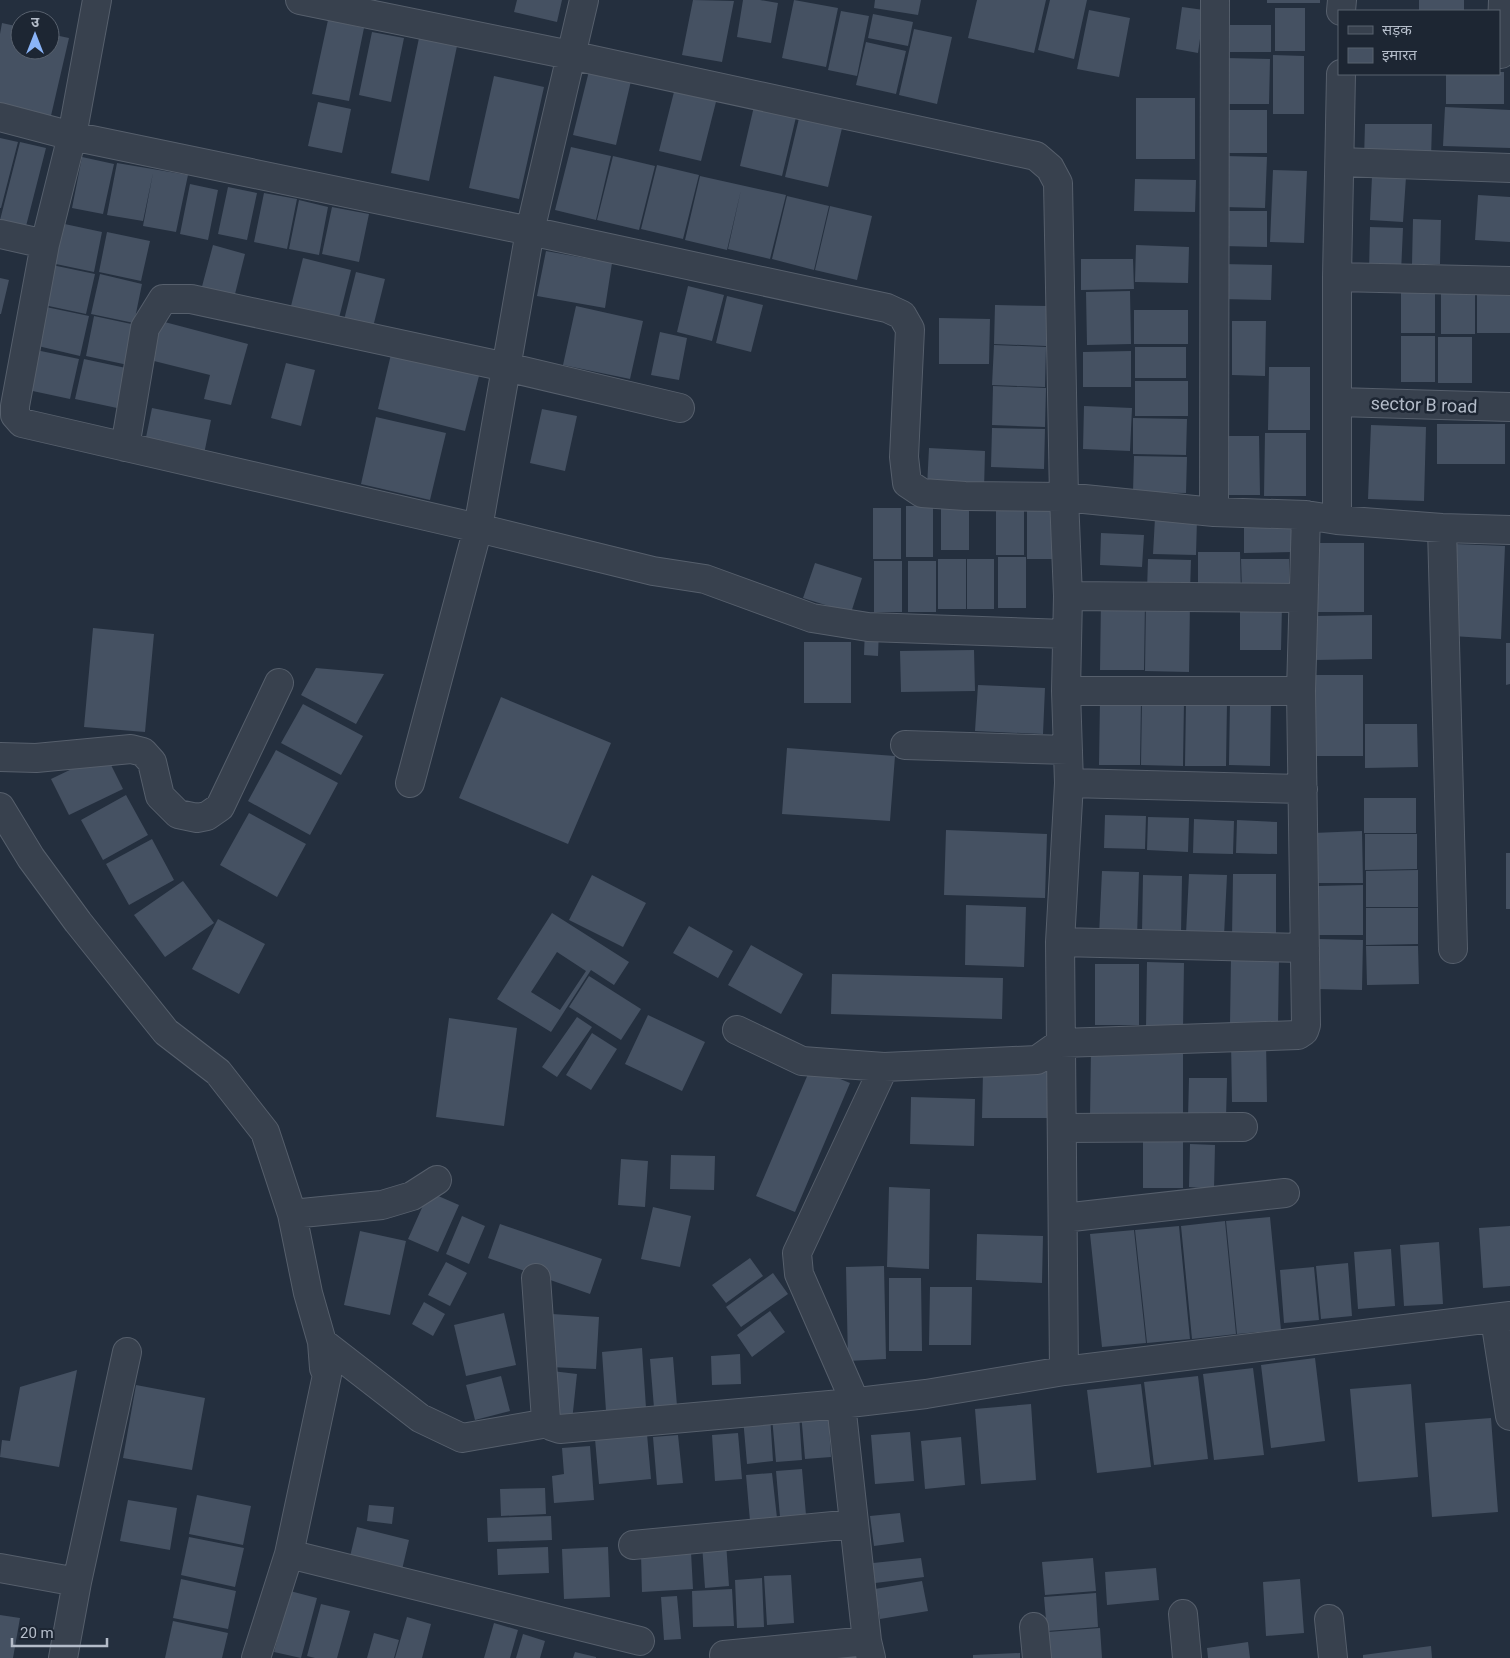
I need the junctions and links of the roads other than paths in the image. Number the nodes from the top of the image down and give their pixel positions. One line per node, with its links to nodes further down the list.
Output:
1 (97, 0): 10 (street)
2 (300, 0): 7 (street)
3 (584, 0): 7 (street)
4 (1215, 0): 24 (street)
5 (1503, 0): 6 (street)
6 (1503, 54)
7 (570, 55): 13 (street); 23 (street)
8 (1341, 75): 11 (street)
9 (0, 117): 10 (street)
10 (72, 136): 13 (street); 15 (street)
11 (1340, 162): 12 (street); 16 (street)
12 (1510, 168)
13 (530, 231): 18 (street); 23 (street)
14 (0, 234): 15 (street)
15 (46, 244): 22 (street)
16 (1337, 277): 17 (street); 19 (street)
17 (1510, 281)
18 (506, 367): 21 (street); 22 (street); 27 (street)
19 (1338, 402): 20 (street, sector B road); 26 (street)
20 (1510, 407)
21 (680, 408)
22 (125, 447): 27 (street)
23 (1064, 497): 24 (street); 30 (street)
24 (1214, 512): 25 (street)
25 (1306, 515): 26 (street); 31 (street)
26 (1337, 520): 28 (street)
27 (478, 528): 32 (street); 39 (street)
28 (1442, 528): 29 (street); 45 (street)
29 (1510, 530)
30 (1068, 596): 31 (street); 32 (street)
31 (1303, 598): 35 (street)
32 (1066, 634): 34 (street)
33 (279, 683): 38 (street)
34 (1066, 691): 35 (street); 37 (street)
35 (1301, 691): 41 (street)
36 (905, 745): 37 (street)
37 (1068, 750): 40 (street)
38 (0, 757)
39 (410, 783)
40 (1069, 783): 41 (street); 43 (street)
41 (1303, 789): 44 (street)
42 (0, 806): 53 (street)
43 (1060, 942): 44 (street); 47 (street)
44 (1304, 948): 47 (street)
45 (1453, 949)
46 (737, 1030): 48 (street)
47 (1062, 1043): 48 (street); 50 (street)
48 (884, 1067): 60 (street)
49 (1243, 1127): 50 (street)
50 (1062, 1128): 54 (street)
51 (438, 1180): 53 (street)
52 (1285, 1193): 54 (street)
53 (292, 1214): 57 (street)
54 (1063, 1218): 59 (street)
55 (536, 1278): 62 (street)
56 (1502, 1318): 59 (street); 61 (street)
57 (322, 1342): 62 (street); 65 (street)
58 (127, 1352): 67 (street)
59 (1064, 1371): 60 (street)
60 (848, 1403): 62 (street); 63 (street)
61 (1510, 1416)
62 (548, 1423)
63 (854, 1524): 64 (street); 72 (street)
64 (633, 1544)
65 (289, 1554): 71 (street); 75 (street)
66 (0, 1568): 67 (street)
67 (77, 1582): 74 (street)
68 (1183, 1614): 77 (street)
69 (1329, 1619): 78 (street)
70 (1034, 1627): 76 (street)
71 (640, 1641)
72 (869, 1649): 73 (street)
73 (724, 1655)
74 (63, 1658)
75 (256, 1658)
76 (1037, 1658)
77 (1187, 1658)
78 (1333, 1658)

